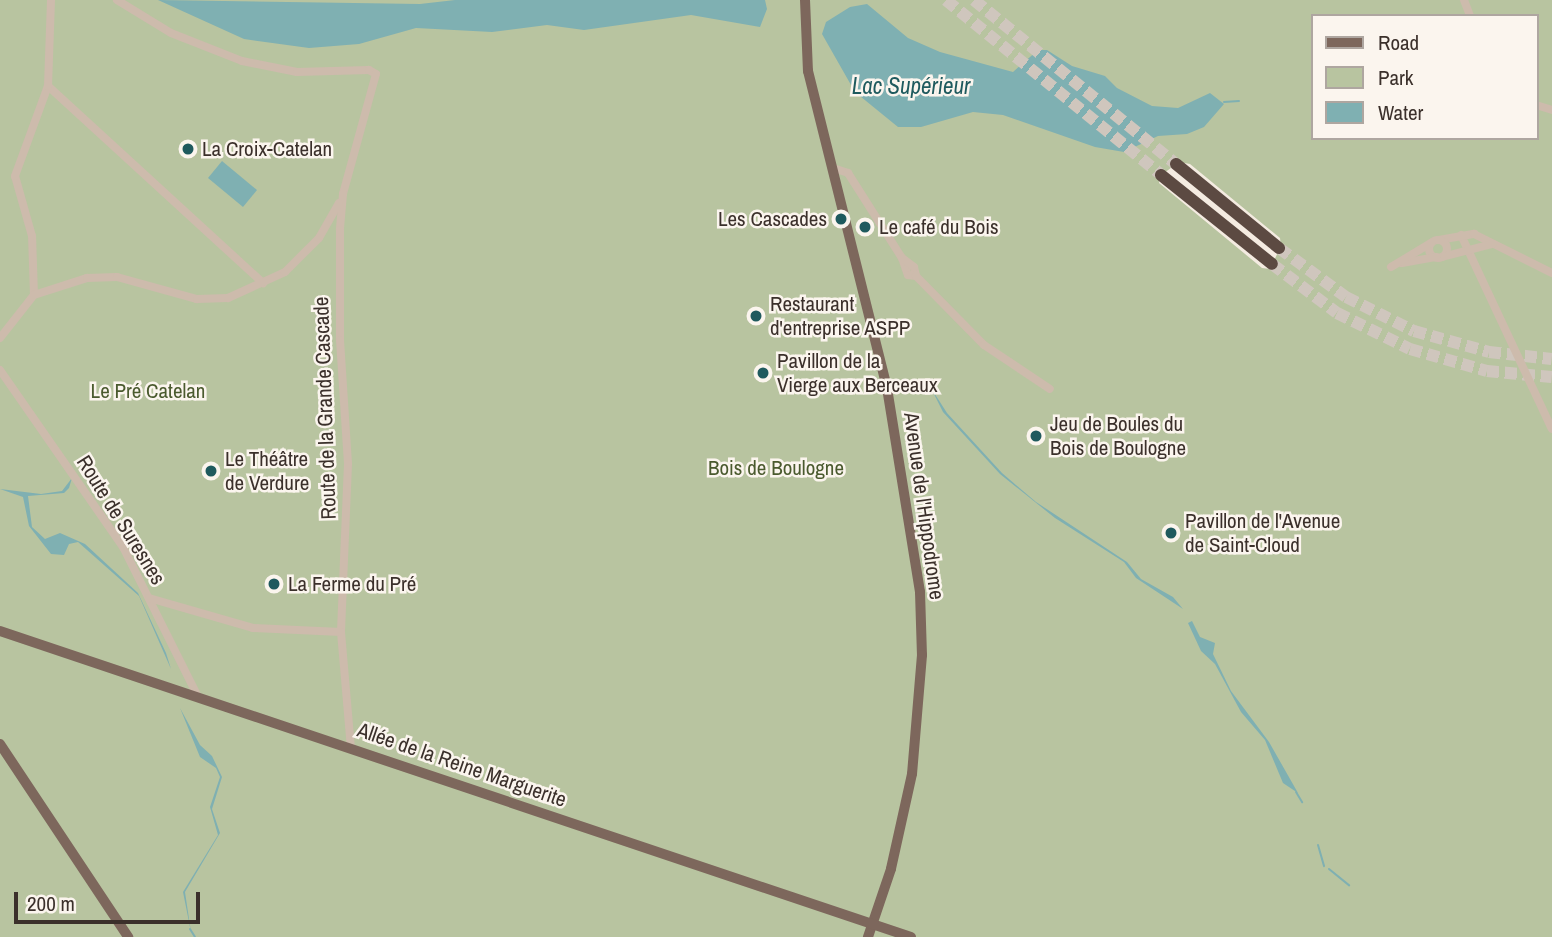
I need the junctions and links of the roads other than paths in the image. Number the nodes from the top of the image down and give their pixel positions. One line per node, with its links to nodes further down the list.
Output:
1 (51, 0): 4 (street)
2 (117, 0): 10 (street, Route de la Grande Cascade)
3 (805, 0): 6 (main road, Avenue de l'Hippodrome)
4 (48, 86): 19 (street); 20 (street)
5 (1176, 164): 14 (highway)
6 (833, 168): 8 (street); 9 (main road, Avenue de l'Hippodrome)
7 (1161, 175): 17 (highway)
8 (854, 185): 9 (street); 23 (street)
9 (839, 192): 31 (main road, Avenue de l'Hippodrome)
10 (343, 194): 19 (street); 27 (street, Route de la Grande Cascade)
11 (1461, 235): 12 (street); 13 (street); 15 (street)
12 (1435, 241): 16 (street); 16 (street); 16 (street)
13 (1492, 244): 15 (street); 18 (street)
14 (1279, 248)
15 (1470, 252): 16 (street); 24 (street)
16 (1439, 257)
17 (1272, 264)
18 (1552, 273)
19 (263, 284): 20 (street)
20 (34, 295): 21 (street)
21 (0, 338)
22 (0, 370): 25 (street, Route de Suresnes)
23 (1049, 389)
24 (1552, 429)
25 (149, 597): 27 (street); 28 (street, Route de Suresnes)
26 (0, 631): 28 (main road, Allée de la Reine Marguerite)
27 (337, 631): 30 (street, Route de la Grande Cascade)
28 (198, 697): 30 (main road, Allée de la Reine Marguerite)
29 (0, 744): 32 (main road)
30 (351, 748): 31 (main road, Allée de la Reine Marguerite)
31 (873, 924): 33 (main road, Avenue de l'Hippodrome); 34 (main road, Allée de la Reine Marguerite)
32 (128, 937)
33 (868, 937)
34 (911, 937)

